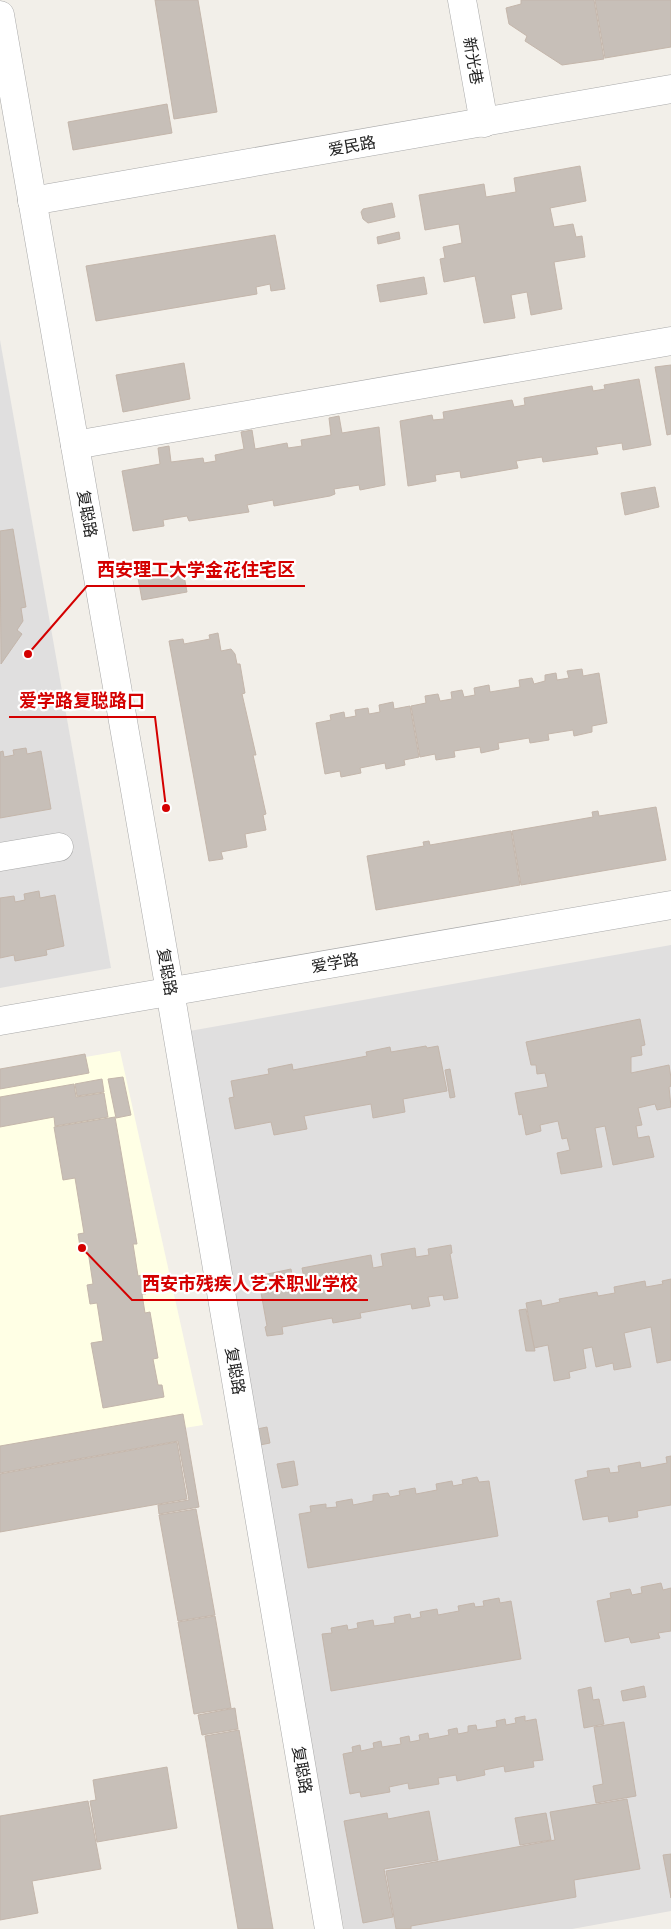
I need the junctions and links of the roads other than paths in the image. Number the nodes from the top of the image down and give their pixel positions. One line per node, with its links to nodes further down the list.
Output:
1 (462, 0): 4 (street, 新光巷)
2 (0, 15): 5 (street, 复聪路)
3 (671, 89): 4 (street, 爱民路)
4 (484, 123): 5 (street, 爱民路)
5 (32, 201): 7 (street, 复聪路)
6 (671, 341): 7 (street)
7 (75, 445): 11 (street, 复聪路)
8 (59, 847): 9 (street)
9 (0, 857)
10 (671, 905): 11 (street, 爱学路)
11 (170, 991): 12 (street, 爱学路); 13 (street, 复聪路)
12 (0, 1021)
13 (329, 1929)

